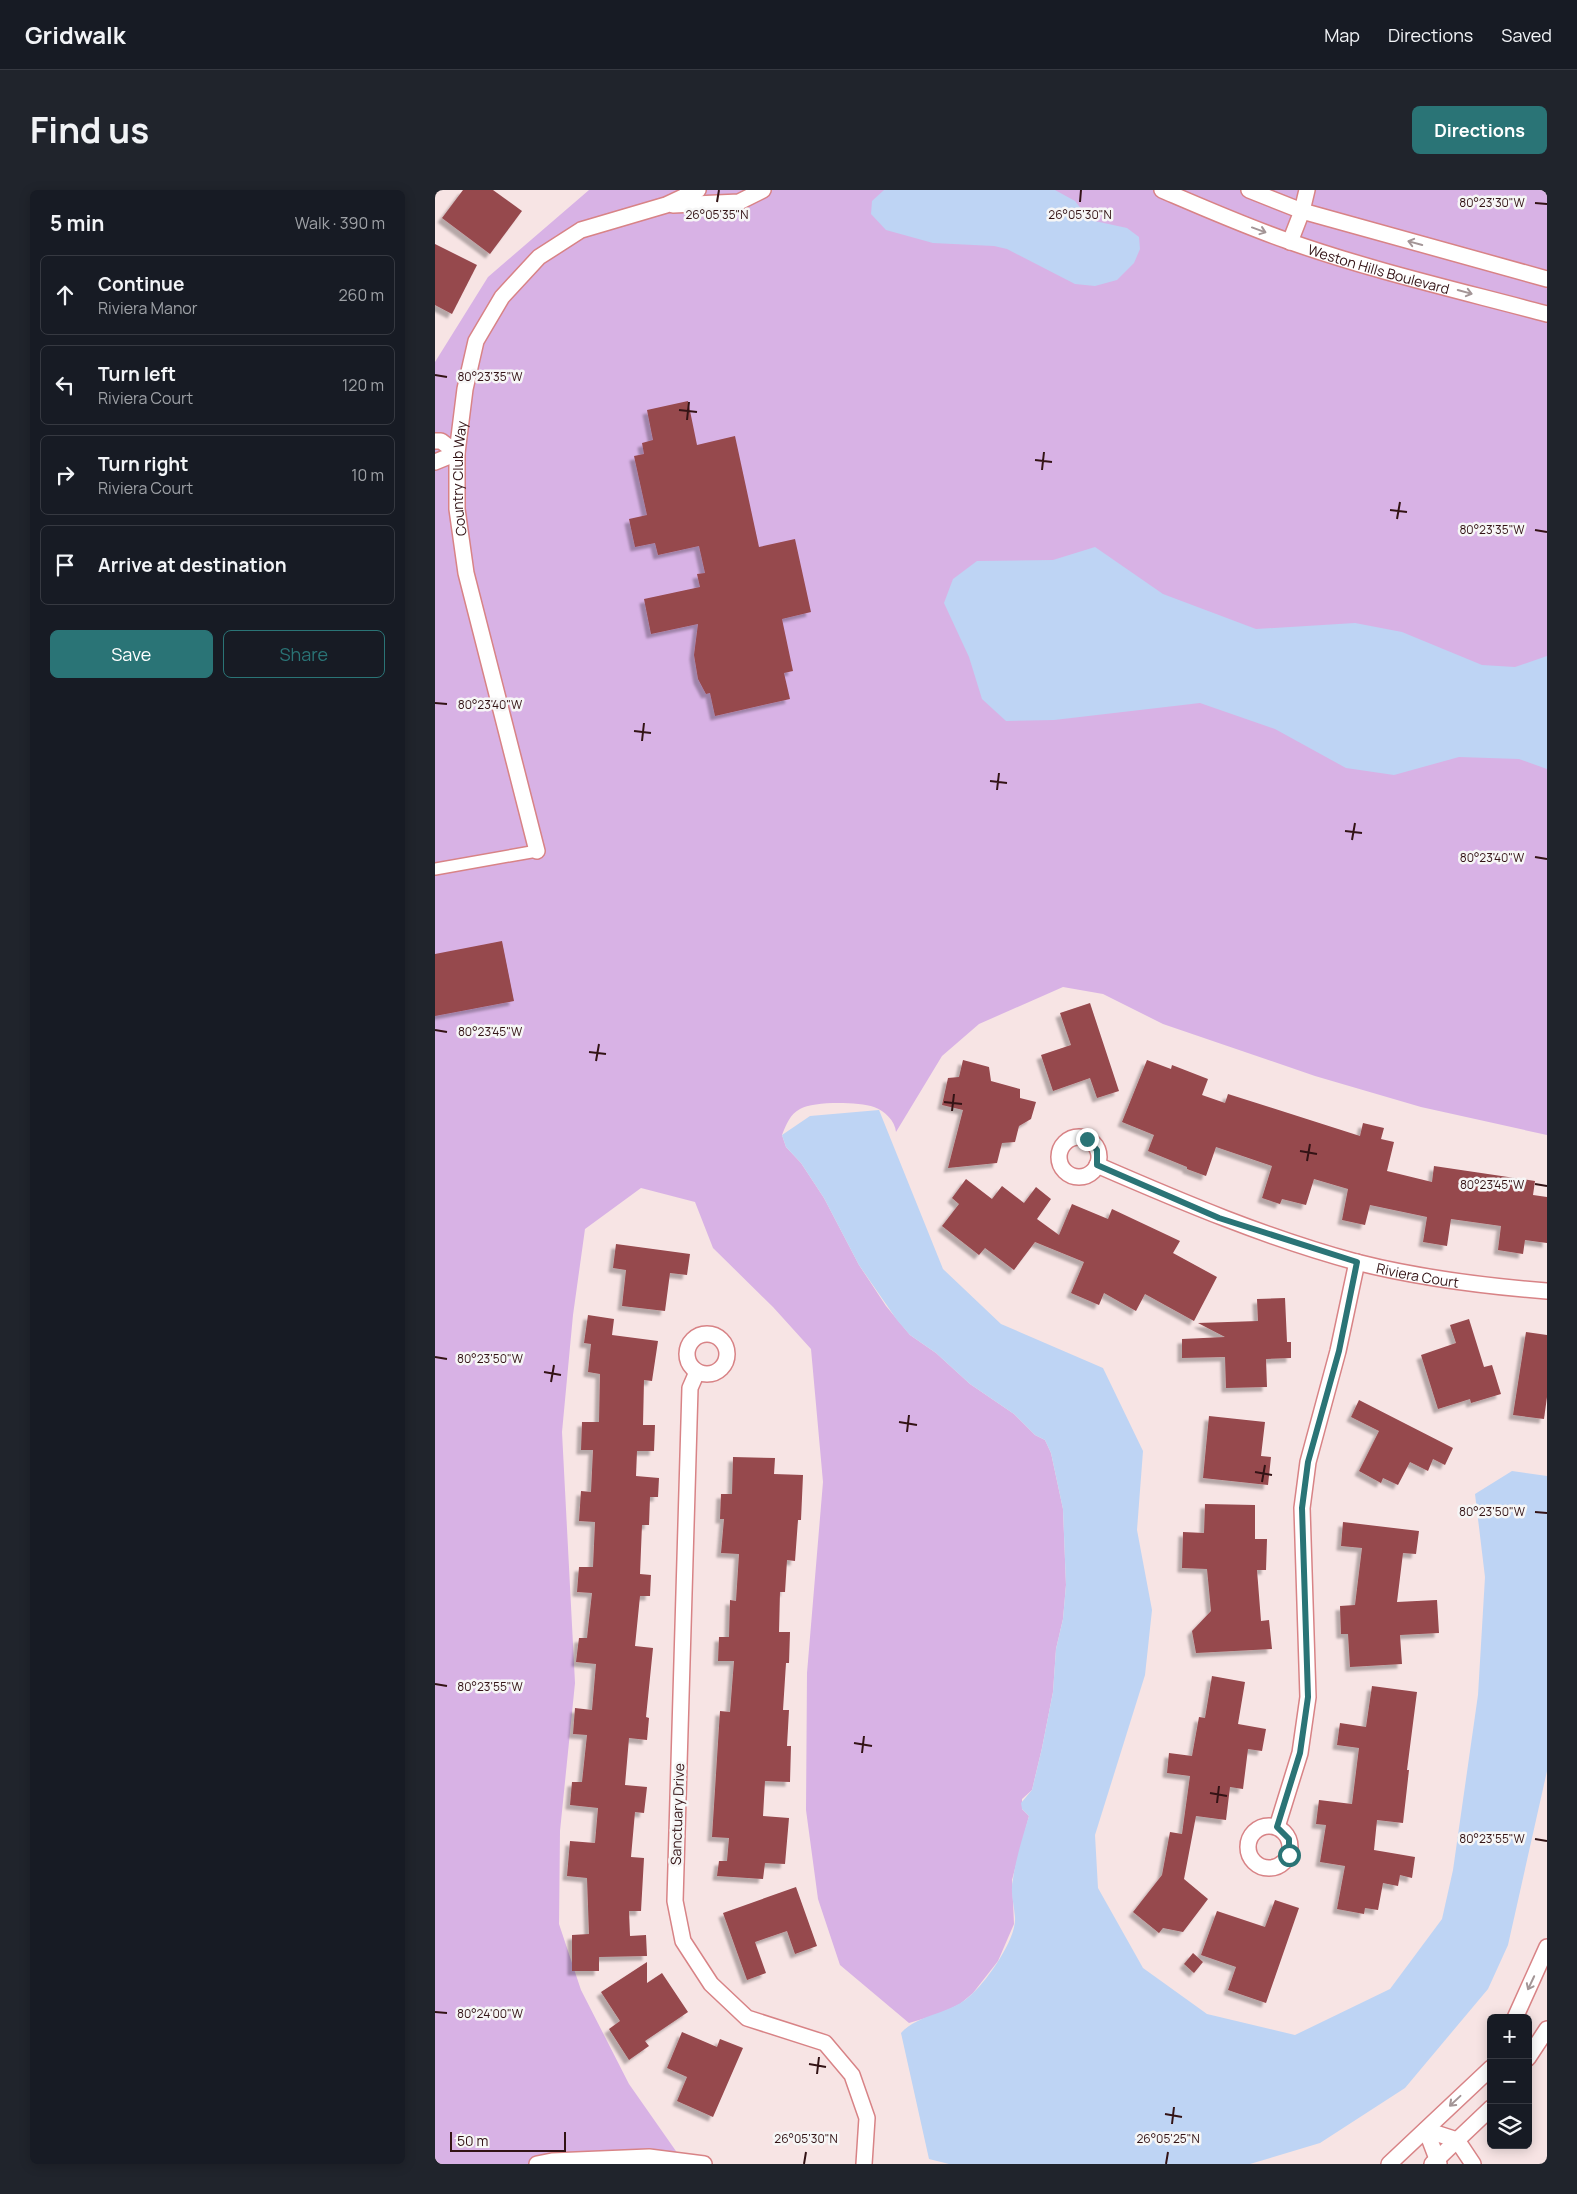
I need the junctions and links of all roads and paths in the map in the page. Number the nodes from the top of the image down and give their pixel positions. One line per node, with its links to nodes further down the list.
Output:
1 (698, 190): 7 (street, Country Club Way)
2 (763, 190): 7 (street, Country Club Way)
3 (1162, 190): 9 (street, Weston Hills Boulevard)
4 (1177, 190): 9 (street, Weston Hills Boulevard)
5 (1249, 190): 8 (street)
6 (1307, 190): 8 (street)
7 (666, 205): 14 (street, Country Club Way)
8 (1302, 211): 10 (street); 11 (street, one-way to 8)
9 (1214, 213): 10 (street, Weston Hills Boulevard, one-way to 10)
10 (1290, 242): 12 (street, Weston Hills Boulevard, one-way to 12)
11 (1547, 279)
12 (1547, 314)
13 (435, 441): 14 (street)
14 (457, 454): 15 (street); 16 (street, Country Club Way)
15 (435, 462)
16 (537, 851): 17 (street)
17 (435, 870)
18 (1097, 1165): 19 (street, Riviera Court)
19 (1357, 1262): 20 (street, Riviera Court); 22 (street)
20 (1547, 1291)
21 (697, 1372): 34 (street, Sanctuary Drive)
22 (1277, 1827)
23 (1547, 1947): 24 (street, one-way to 24)
24 (1517, 2014)
25 (1547, 2029): 26 (street)
26 (1532, 2052)
27 (1487, 2072): 29 (street, one-way to 29)
28 (1487, 2112): 30 (street)
29 (1426, 2130): 30 (street); 31 (street); 35 (street)
30 (1457, 2140): 31 (street); 36 (street)
31 (1436, 2163)
32 (537, 2164): 33 (street)
33 (704, 2164)
34 (865, 2164)
35 (1389, 2164)
36 (1473, 2164)

